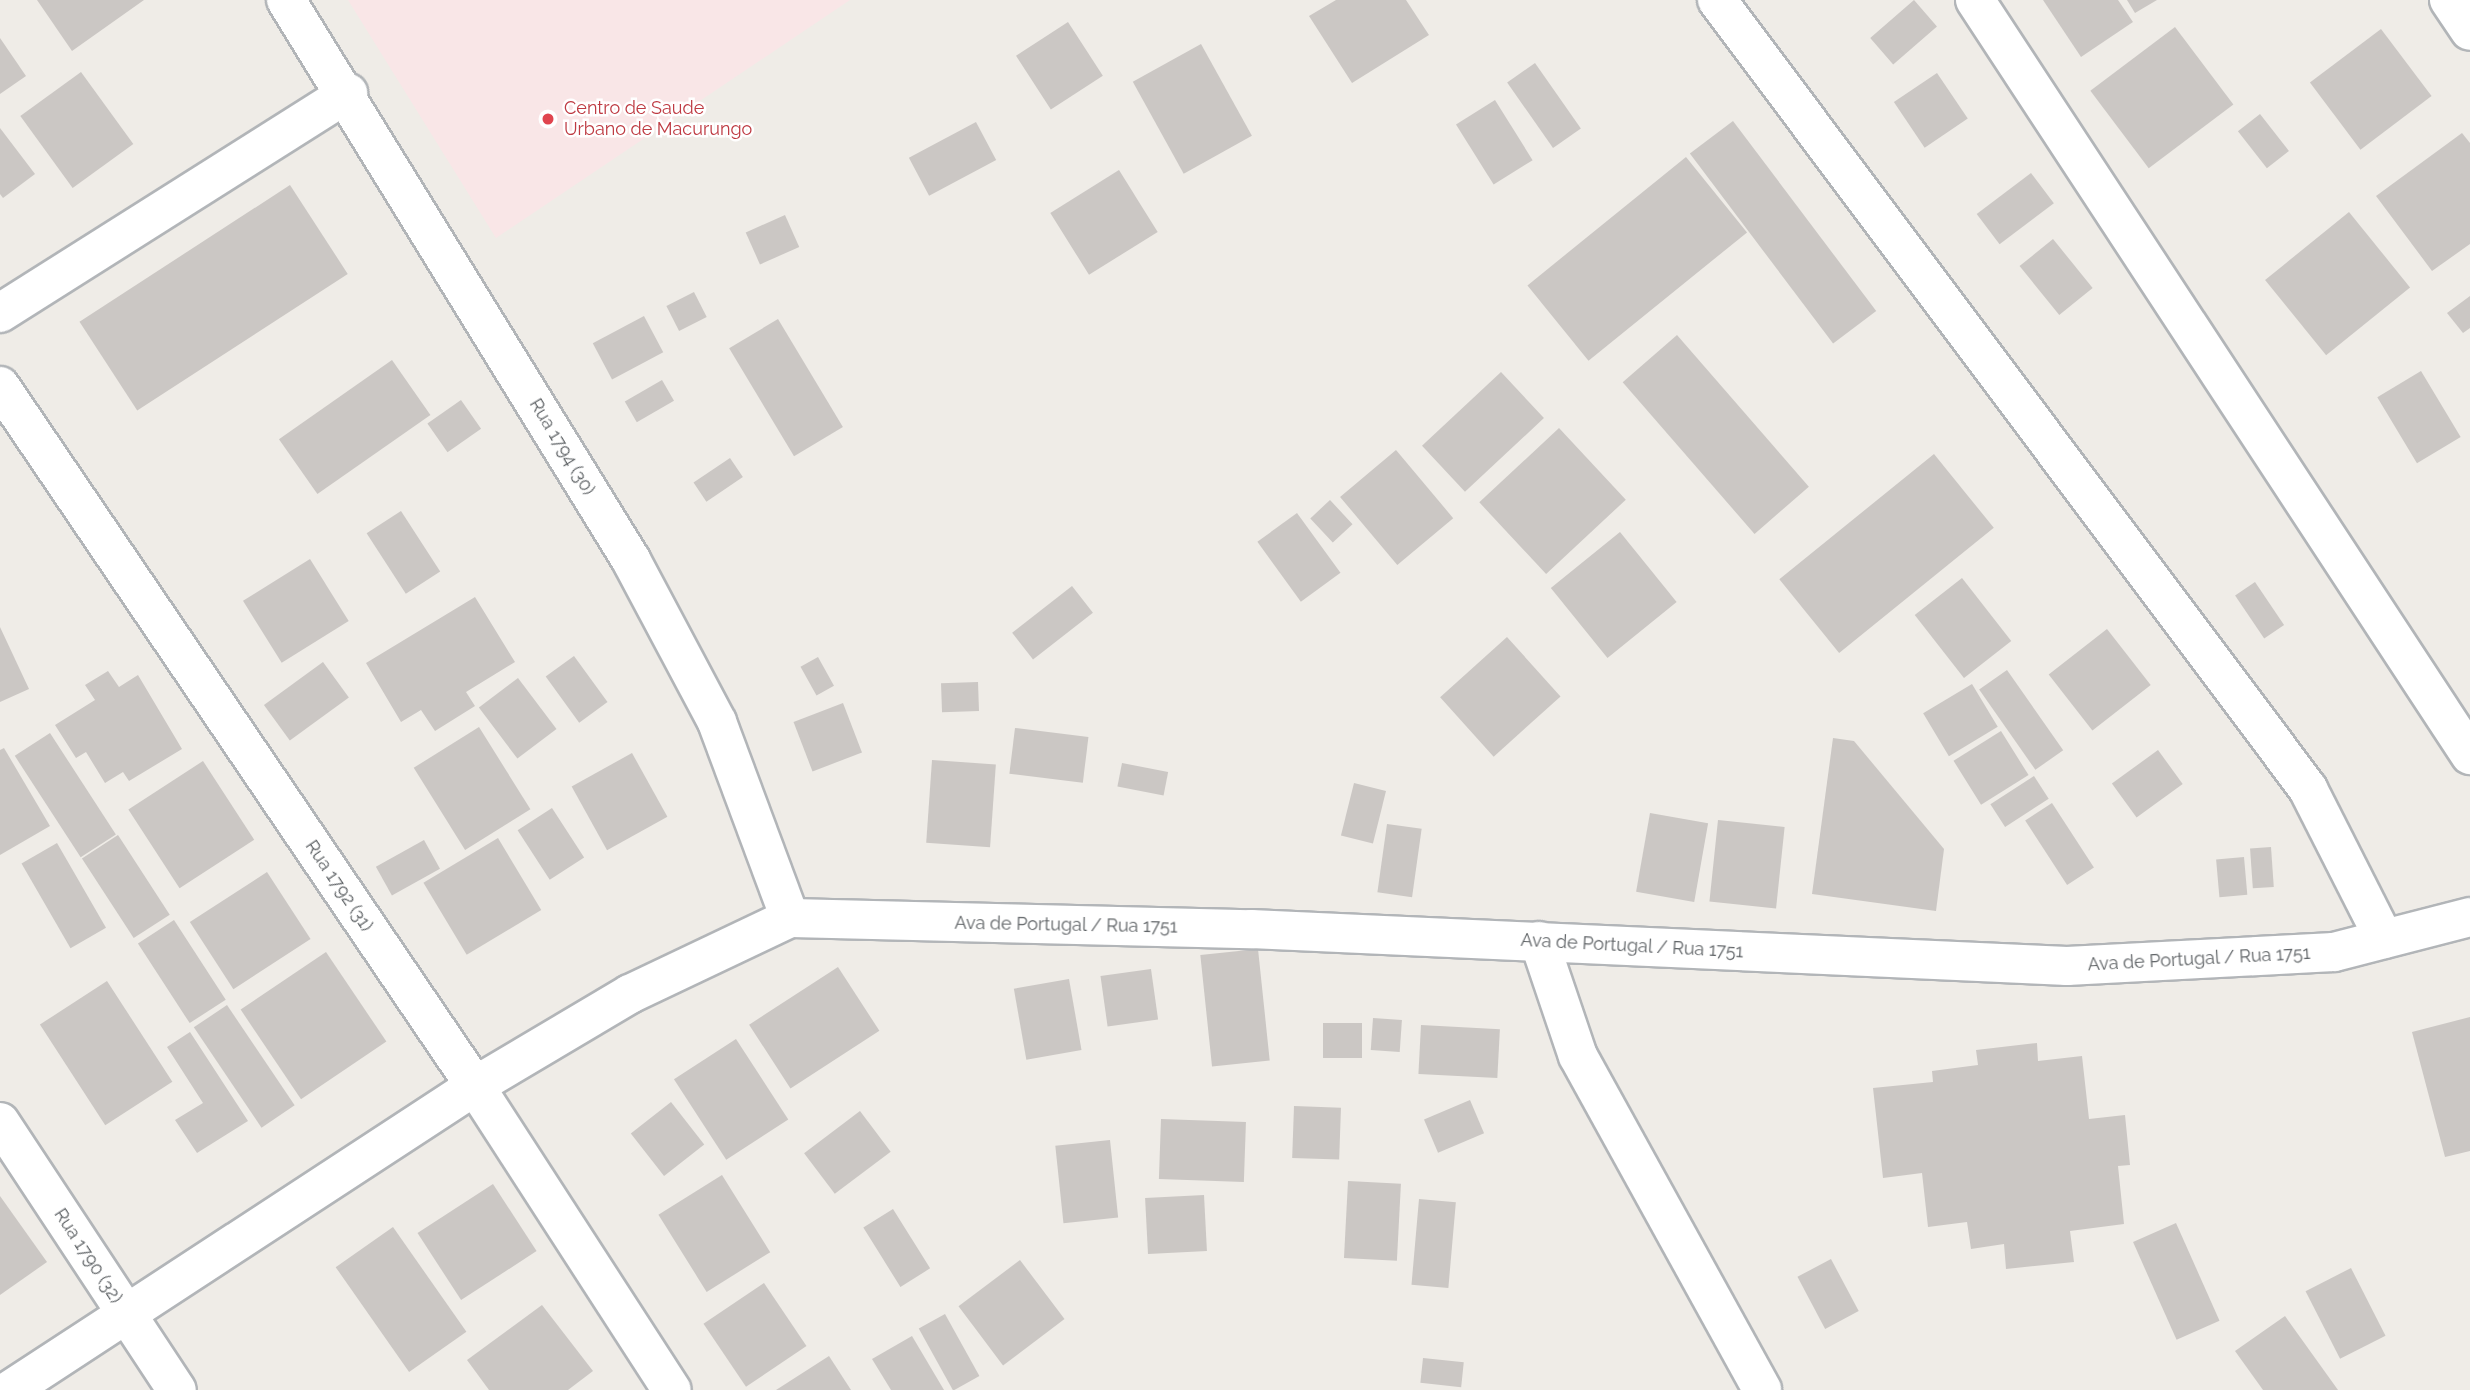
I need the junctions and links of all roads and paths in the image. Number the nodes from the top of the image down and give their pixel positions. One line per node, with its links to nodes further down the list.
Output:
1 (286, 0): 6 (street, Rua 1794 (30))
2 (1717, 0): 12 (street)
3 (1975, 0): 9 (street)
4 (2449, 0): 5 (street)
5 (2470, 31)
6 (348, 93): 7 (street); 11 (street, Rua 1794 (30))
7 (0, 313)
8 (0, 386): 14 (street, Rua 1792 (31))
9 (2470, 755)
10 (2470, 917): 12 (street, Ava de Portugal / Rua 1751)
11 (790, 918): 13 (street, Ava de Portugal / Rua 1751); 14 (street)
12 (2384, 939): 13 (street, Ava de Portugal / Rua 1751)
13 (1538, 941): 20 (street)
14 (475, 1086): 16 (street); 19 (street, Rua 1792 (31))
15 (0, 1122): 16 (street, Rua 1790 (32))
16 (125, 1313): 17 (street); 18 (street, Rua 1790 (32))
17 (10, 1390)
18 (177, 1390)
19 (672, 1390)
20 (1762, 1390)

